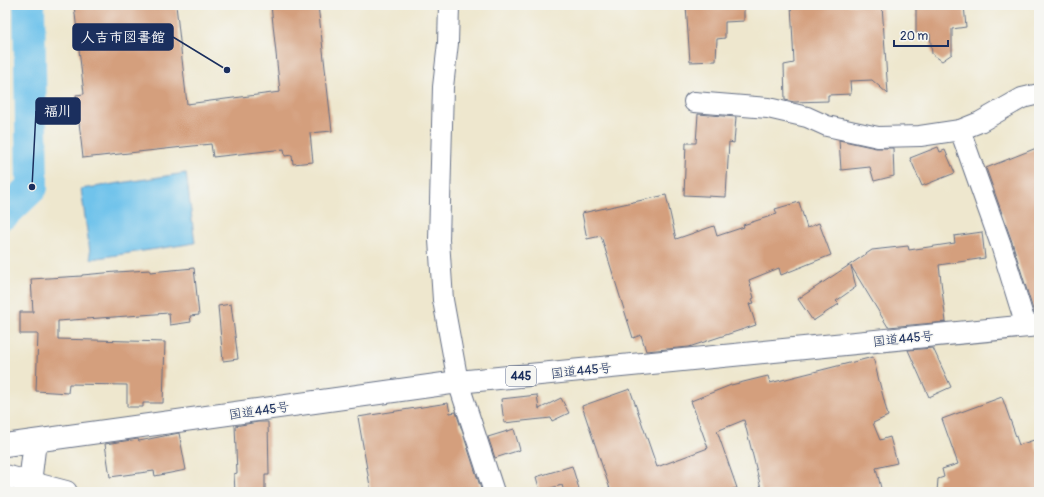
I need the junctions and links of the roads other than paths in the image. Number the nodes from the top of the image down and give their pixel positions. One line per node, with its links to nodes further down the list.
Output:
1 (448, 5): 6 (street)
2 (1039, 94): 4 (street)
3 (694, 102): 4 (street)
4 (960, 130): 5 (street)
5 (1032, 325): 6 (highway, 国道445号 / 445)
6 (458, 382): 7 (highway, 国道445号 / 445); 12 (street)
7 (35, 441): 8 (highway, 国道445号 / 445); 10 (highway)
8 (5, 444)
9 (5, 476): 10 (highway)
10 (29, 487): 11 (highway)
11 (66, 492)
12 (494, 492)

